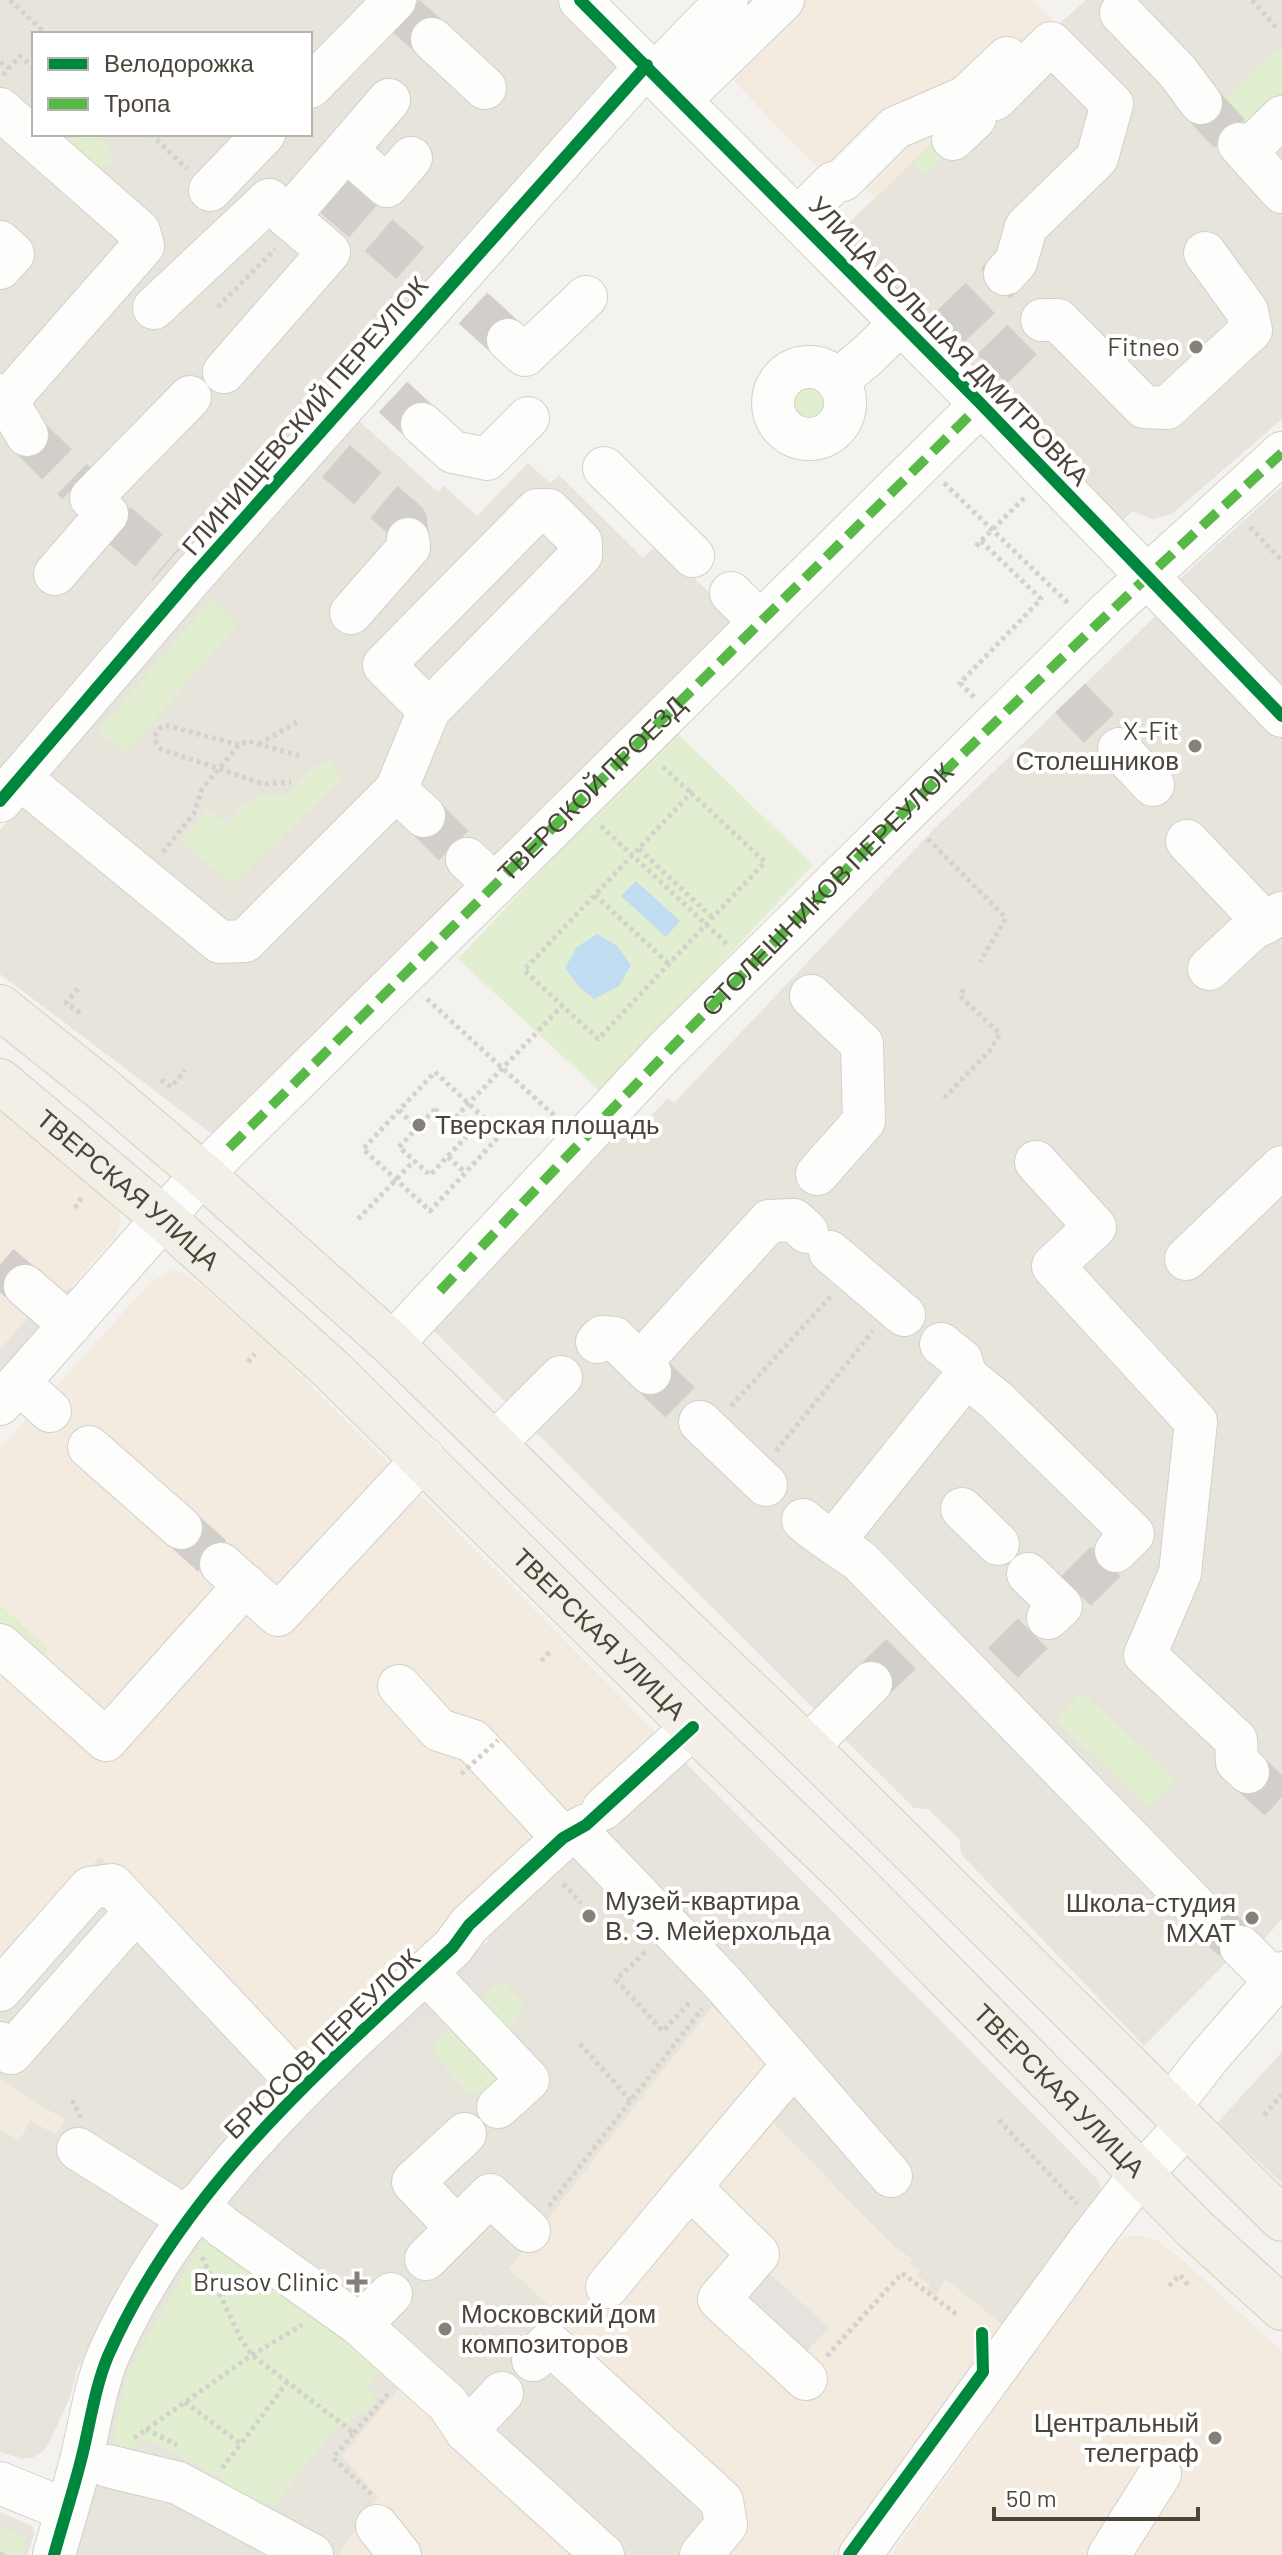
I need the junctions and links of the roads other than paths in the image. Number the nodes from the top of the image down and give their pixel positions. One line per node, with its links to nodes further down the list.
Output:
1 (580, 0): 7 (street, УЛИЦА БОЛЬШАЯ ДМИТРОВКА)
2 (727, 0): 7 (street)
3 (783, 0): 7 (street)
4 (1121, 13): 11 (street)
5 (406, 14): 8 (street); 9 (street)
6 (1047, 21): 20 (street)
7 (661, 79): 20 (street, УЛИЦА БОЛЬШАЯ ДМИТРОВКА); 35 (street, ГЛИНИЩЕВСКИЙ ПЕРЕУЛОК)
8 (312, 85)
9 (485, 88)
10 (389, 100): 16 (street)
11 (1201, 103)
12 (0, 109): 36 (street)
13 (1282, 117): 19 (street)
14 (974, 119): 25 (street)
15 (262, 136): 18 (street)
16 (346, 150): 17 (street); 21 (street)
17 (411, 158)
18 (210, 190)
19 (1282, 192)
20 (798, 218): 29 (street, УЛИЦА БОЛЬШАЯ ДМИТРОВКА)
21 (293, 221): 27 (street); 31 (street)
22 (0, 242): 24 (street)
23 (1205, 253): 28 (street)
24 (0, 268)
25 (1005, 274)
26 (586, 297): 30 (street)
27 (154, 308)
28 (1042, 320)
29 (926, 333): 32 (street); 33 (street, УЛИЦА БОЛЬШАЯ ДМИТРОВКА)
30 (508, 340)
31 (237, 356)
32 (837, 381)
33 (981, 389): 43 (street, УЛИЦА БОЛЬШАЯ ДМИТРОВКА); 46 (street, ТВЕРСКОЙ ПРОЕЗД)
34 (190, 397): 42 (street)
35 (395, 399): 37 (street); 51 (street, ГЛИНИЩЕВСКИЙ ПЕРЕУЛОК)
36 (11, 410)
37 (528, 418)
38 (1282, 453): 43 (street, СТОЛЕШНИКОВ ПЕРЕУЛОК)
39 (604, 468): 41 (street)
40 (408, 539): 45 (street)
41 (693, 556)
42 (55, 574)
43 (1147, 576): 48 (street, УЛИЦА БОЛЬШАЯ ДМИТРОВКА); 54 (street, СТОЛЕШНИКОВ ПЕРЕУЛОК)
44 (731, 593): 46 (street)
45 (351, 613)
46 (760, 622): 58 (street, ТВЕРСКОЙ ПРОЕЗД)
47 (429, 710): 47 (street); 51 (street)
48 (1282, 716)
49 (1119, 749): 50 (street)
50 (1153, 785)
51 (10, 789)
52 (1187, 841): 53 (street)
53 (1274, 918): 55 (street)
54 (774, 968): 61 (street); 68 (street, СТОЛЕШНИКОВ ПЕРЕУЛОК)
55 (1209, 969)
56 (0, 1007): 58 (main road)
57 (0, 1081): 62 (main road, ТВЕРСКАЯ УЛИЦА)
58 (216, 1161): 62 (street, ТВЕРСКОЙ ПРОЕЗД); 68 (main road)
59 (1036, 1162): 90 (street)
60 (1282, 1167): 63 (street)
61 (817, 1174)
62 (163, 1218): 66 (street, ТВЕРСКОЙ ПРОЕЗД); 77 (main road, ТВЕРСКАЯ УЛИЦА)
63 (1186, 1259)
64 (25, 1286): 66 (street)
65 (892, 1318): 67 (street)
66 (70, 1325): 72 (street, ТВЕРСКОЙ ПРОЕЗД)
67 (597, 1342)
68 (392, 1344): 75 (main road)
69 (941, 1344): 70 (street)
70 (966, 1376): 82 (street); 93 (street)
71 (561, 1377): 75 (street)
72 (9, 1393): 73 (street)
73 (50, 1411)
74 (704, 1426): 78 (street)
75 (495, 1443): 89 (main road)
76 (89, 1447): 80 (street)
77 (424, 1458): 85 (street); 88 (main road, ТВЕРСКАЯ УЛИЦА)
78 (761, 1480)
79 (962, 1509): 81 (street)
80 (181, 1528)
81 (998, 1544)
82 (1116, 1551)
83 (1028, 1574): 84 (street)
84 (1062, 1605)
85 (0, 1645)
86 (871, 1683): 89 (street)
87 (399, 1686): 91 (street)
88 (693, 1727): 91 (street, БРЮСОВ ПЕРЕУЛОК); 105 (main road, ТВЕРСКАЯ УЛИЦА)
89 (807, 1747): 102 (main road)
90 (1248, 1772)
91 (577, 1836): 95 (street, БРЮСОВ ПЕРЕУЛОК); 99 (street)
92 (136, 1911): 97 (street); 98 (street); 100 (street)
93 (1201, 1912)
94 (1241, 1947): 96 (street)
95 (426, 1972): 100 (street, БРЮСОВ ПЕРЕУЛОК); 101 (street)
96 (1279, 1977): 102 (street)
97 (0, 1990)
98 (0, 2043)
99 (794, 2064): 106 (street); 107 (street)
100 (302, 2087): 109 (street, БРЮСОВ ПЕРЕУЛОК)
101 (498, 2107)
102 (1178, 2117): 105 (street); 108 (main road)
103 (465, 2134): 110 (street)
104 (78, 2149): 109 (street)
105 (1140, 2175): 115 (main road, ТВЕРСКАЯ УЛИЦА); 129 (street)
106 (891, 2176)
107 (690, 2187): 113 (street); 118 (street)
108 (1282, 2219)
109 (194, 2223): 116 (street); 124 (street, БРЮСОВ ПЕРЕУЛОК)
110 (457, 2228): 111 (street); 112 (street)
111 (529, 2231)
112 (426, 2259)
113 (607, 2287)
114 (391, 2294): 116 (street)
115 (1282, 2308)
116 (347, 2315): 120 (street)
117 (533, 2360): 128 (street)
118 (806, 2379)
119 (502, 2393): 120 (street)
120 (466, 2431): 127 (street)
121 (115, 2456): 126 (street)
122 (1160, 2474): 130 (street)
123 (0, 2483): 124 (street)
124 (66, 2510): 125 (street, БРЮСОВ ПЕРЕУЛОК)
125 (54, 2555)
126 (312, 2555)
127 (603, 2555)
128 (701, 2555)
129 (860, 2555)
130 (1109, 2555)

